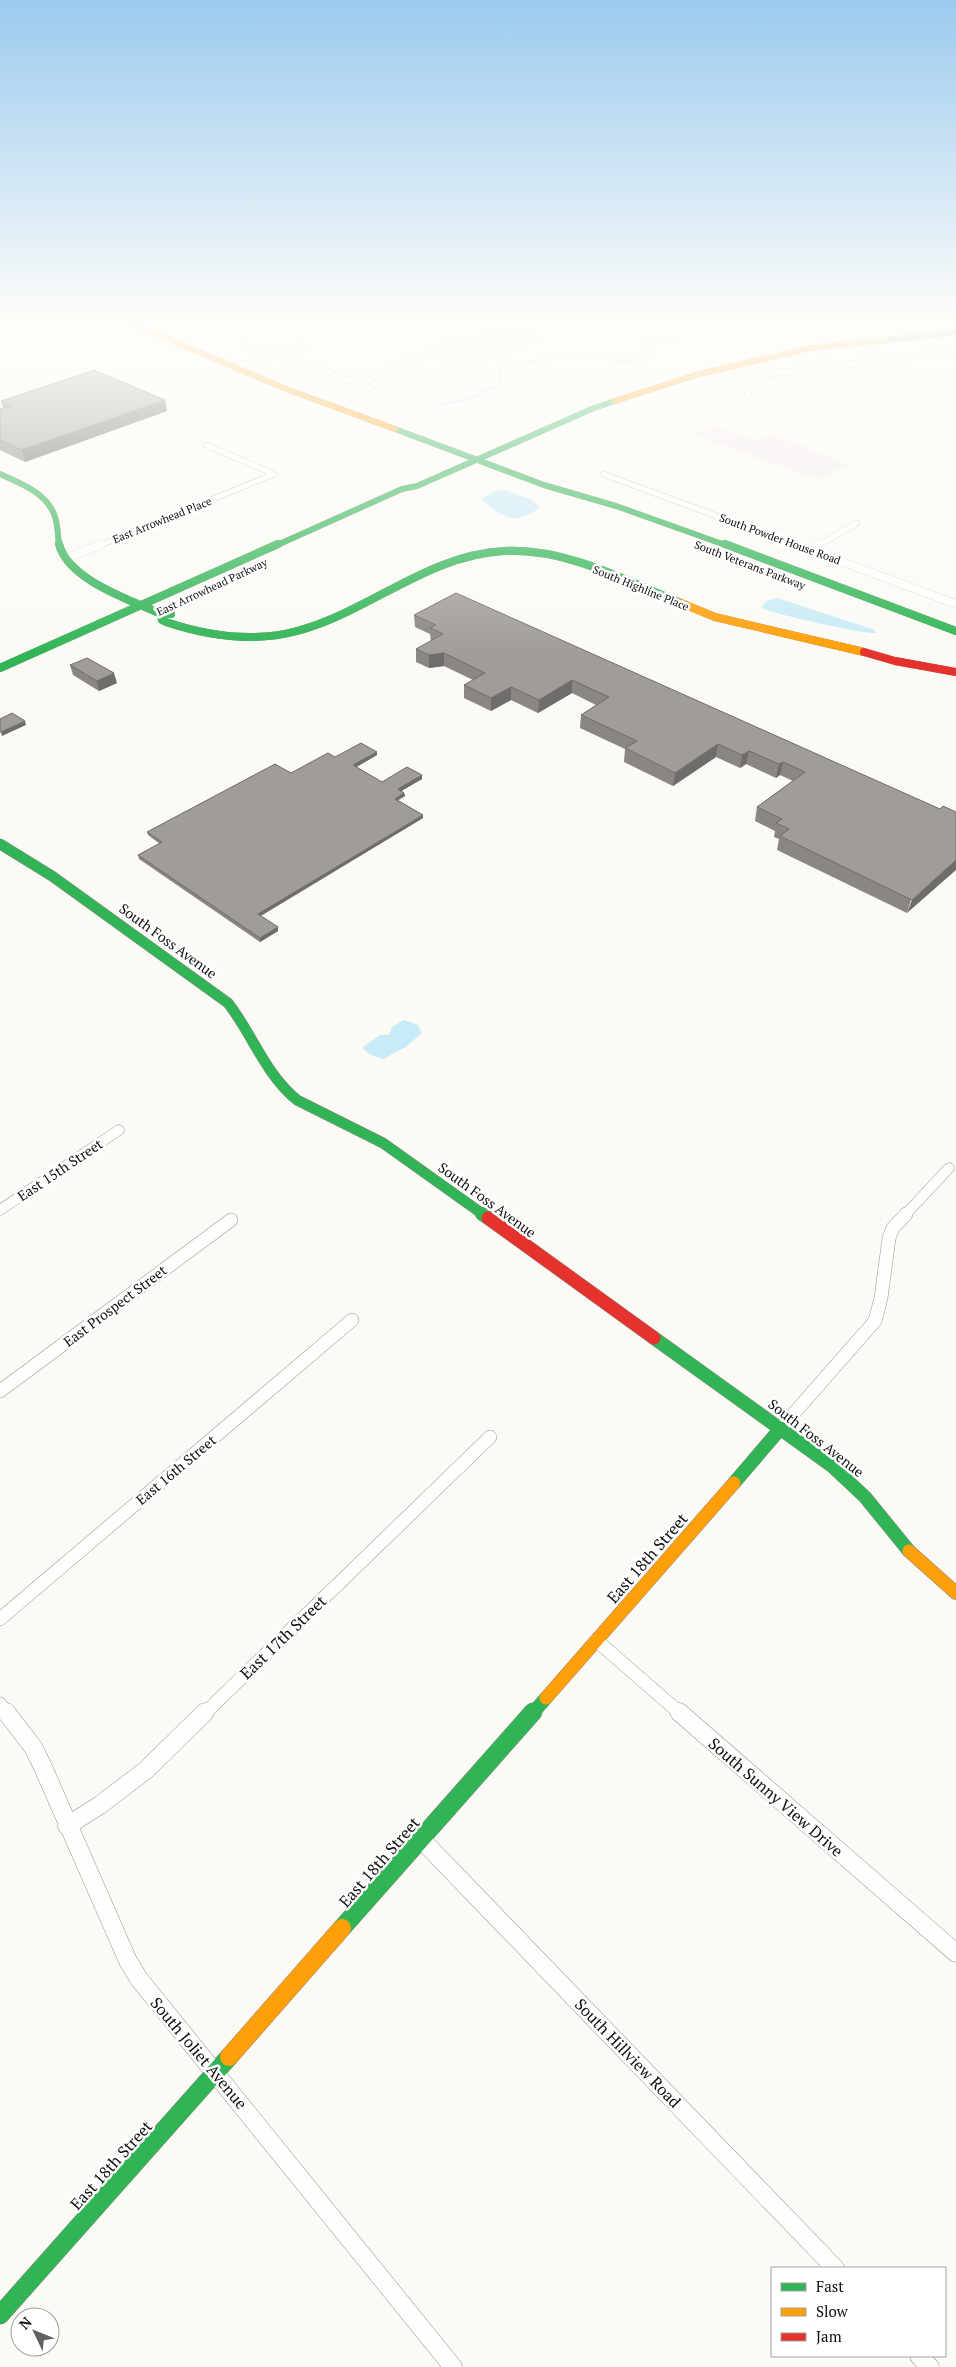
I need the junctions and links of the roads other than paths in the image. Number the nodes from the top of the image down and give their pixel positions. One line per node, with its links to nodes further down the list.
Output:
1 (410, 434): 4 (main road, South Veterans Parkway)
2 (531, 434): 4 (main road, East Arrowhead Parkway)
3 (206, 445): 11 (street, East Arrowhead Place)
4 (476, 459): 7 (main road, South Veterans Parkway); 8 (main road, East Arrowhead Parkway)
5 (0, 474): 11 (main road)
6 (603, 474): 10 (street, South Powder House Road)
7 (544, 485): 18 (main road, South Veterans Parkway); 19 (main road, South Veterans Parkway)
8 (417, 486): 12 (main road, East Arrowhead Parkway); 15 (main road, East Arrowhead Parkway)
9 (857, 523): 10 (street)
10 (809, 550): 14 (street, South Powder House Road)
11 (65, 559): 15 (main road, South Highline Place)
12 (248, 570)
13 (177, 604): 16 (main road, East Arrowhead Parkway)
14 (956, 604)
15 (145, 605): 16 (main road, South Highline Place); 20 (main road, East Arrowhead Parkway)
16 (160, 613): 17 (main road, East Arrowhead Parkway); 21 (main road, South Highline Place)
17 (142, 620)
18 (956, 631)
19 (948, 641)
20 (0, 668)
21 (956, 672)
22 (0, 844): 29 (main road, South Foss Avenue)
23 (119, 1130): 25 (street, East 15th Street)
24 (949, 1168): 29 (street)
25 (0, 1210)
26 (231, 1220): 28 (street, East Prospect Street)
27 (352, 1320): 32 (street, East 16th Street)
28 (0, 1391)
29 (781, 1428): 31 (main road, South Foss Avenue); 33 (main road, East 18th Street)
30 (490, 1437): 35 (street, East 17th Street)
31 (956, 1593)
32 (0, 1619)
33 (596, 1640): 36 (main road, East 18th Street); 37 (street, South Sunny View Drive)
34 (0, 1704): 35 (street, South Joliet Avenue)
35 (68, 1826): 38 (street, South Joliet Avenue)
36 (421, 1839): 38 (main road, East 18th Street); 39 (street, South Hillview Road)
37 (956, 1953)
38 (216, 2072): 40 (main road, East 18th Street); 42 (street, South Joliet Avenue)
39 (834, 2267)
40 (0, 2315)
41 (920, 2357): 43 (street)
42 (453, 2367)
43 (930, 2367)

